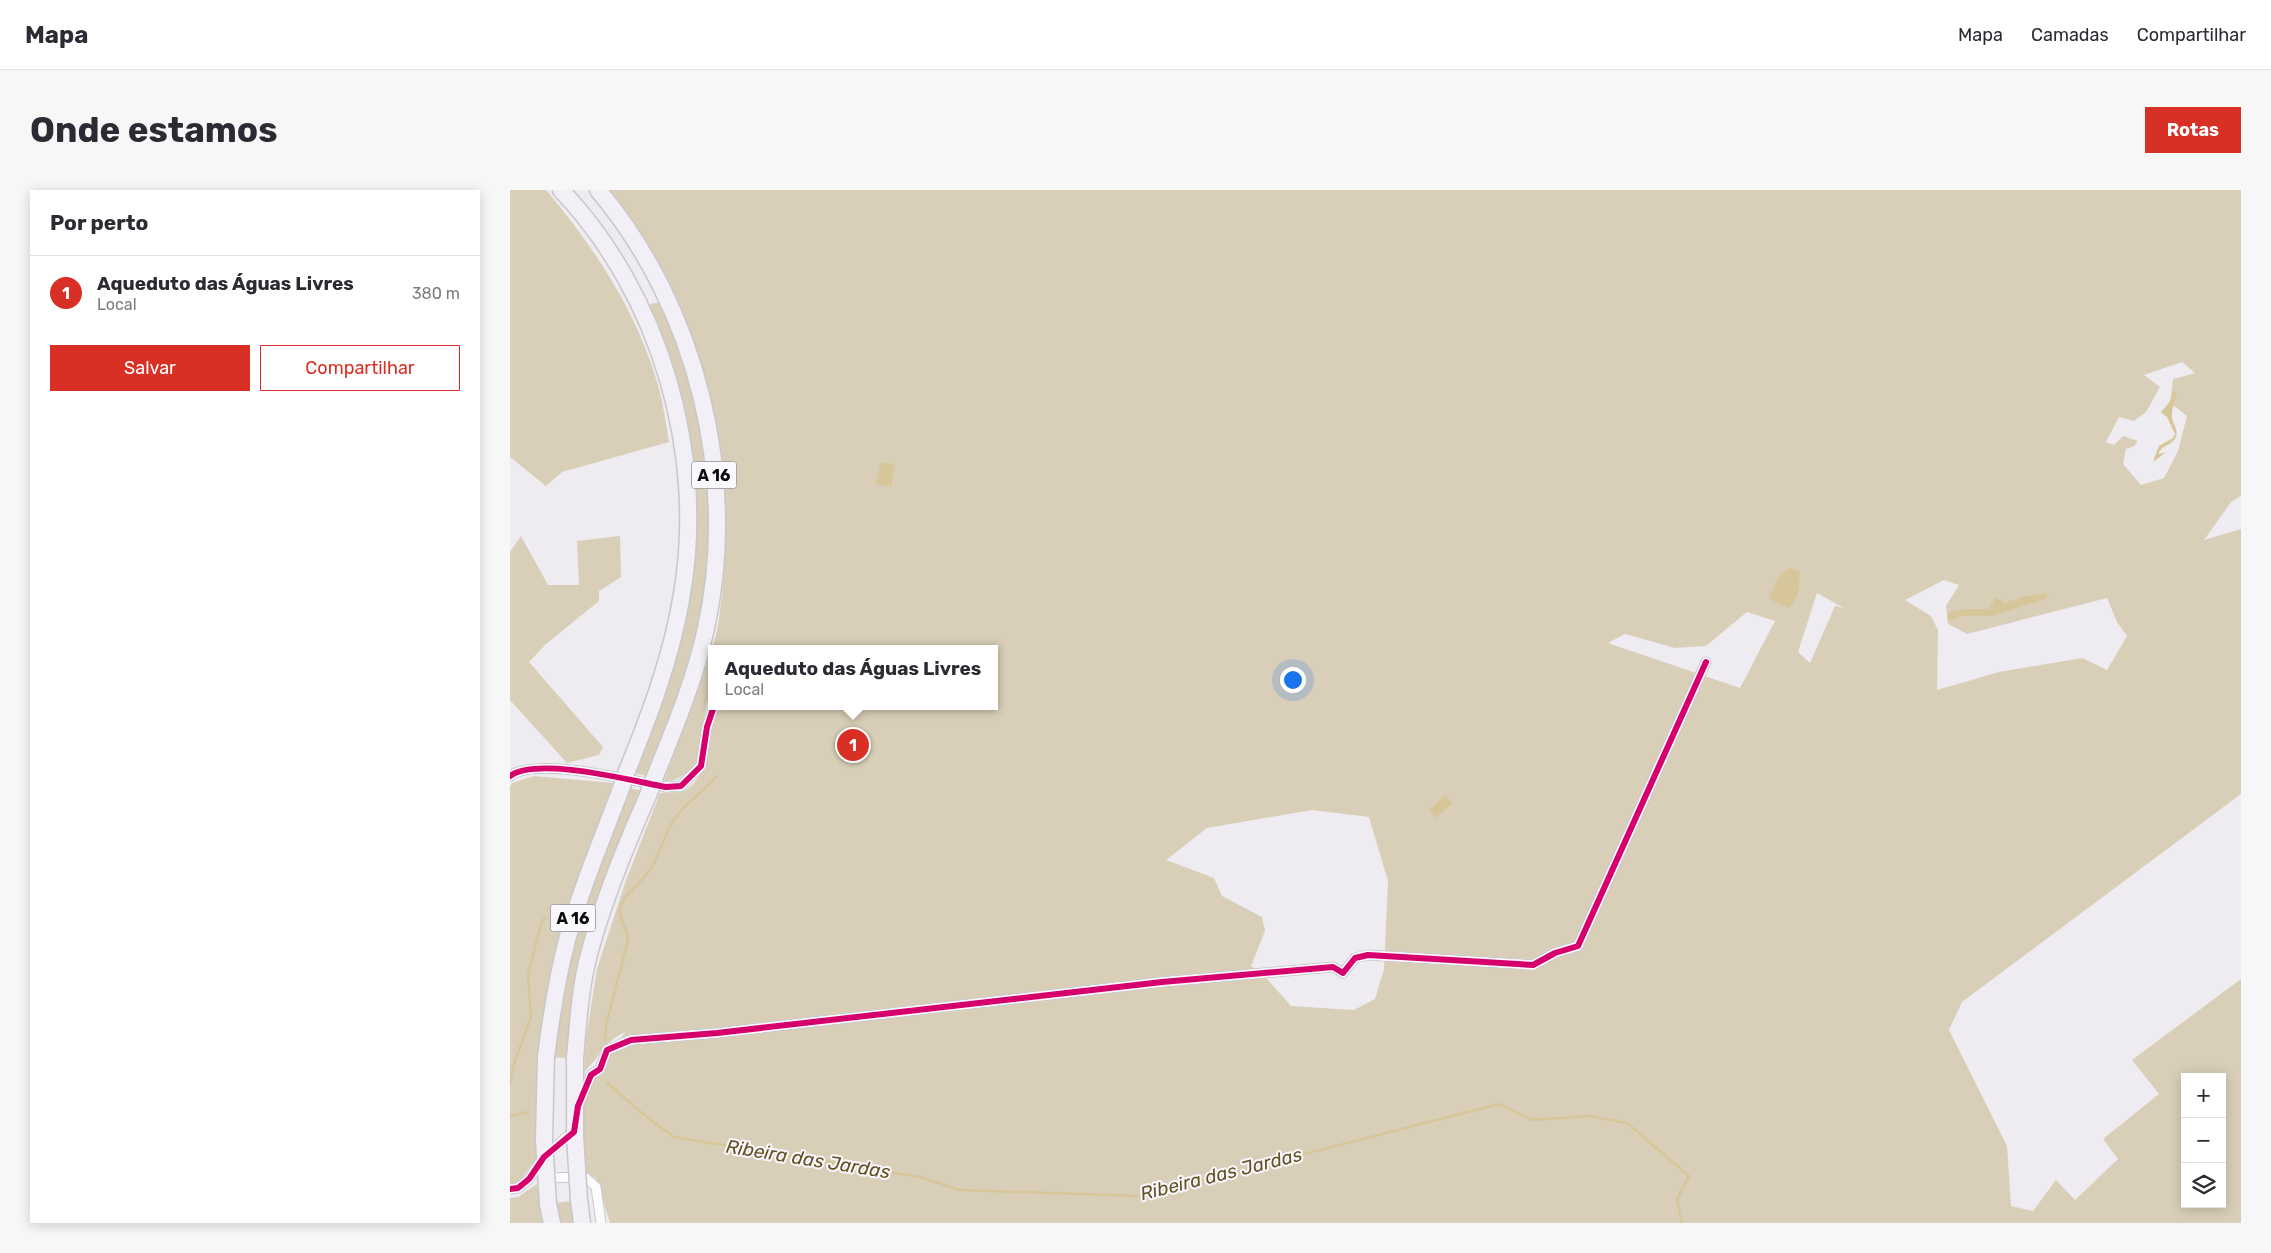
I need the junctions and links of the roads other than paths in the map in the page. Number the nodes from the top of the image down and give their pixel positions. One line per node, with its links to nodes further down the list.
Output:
1 (561, 190): 8 (highway, A 16, bridge)
2 (598, 190): 9 (highway, A 16, bridge)
3 (1706, 662): 6 (street)
4 (713, 710): 5 (street)
5 (510, 776)
6 (529, 1179): 7 (street); 10 (street)
7 (510, 1189)
8 (550, 1215)
9 (582, 1223)
10 (601, 1223)

